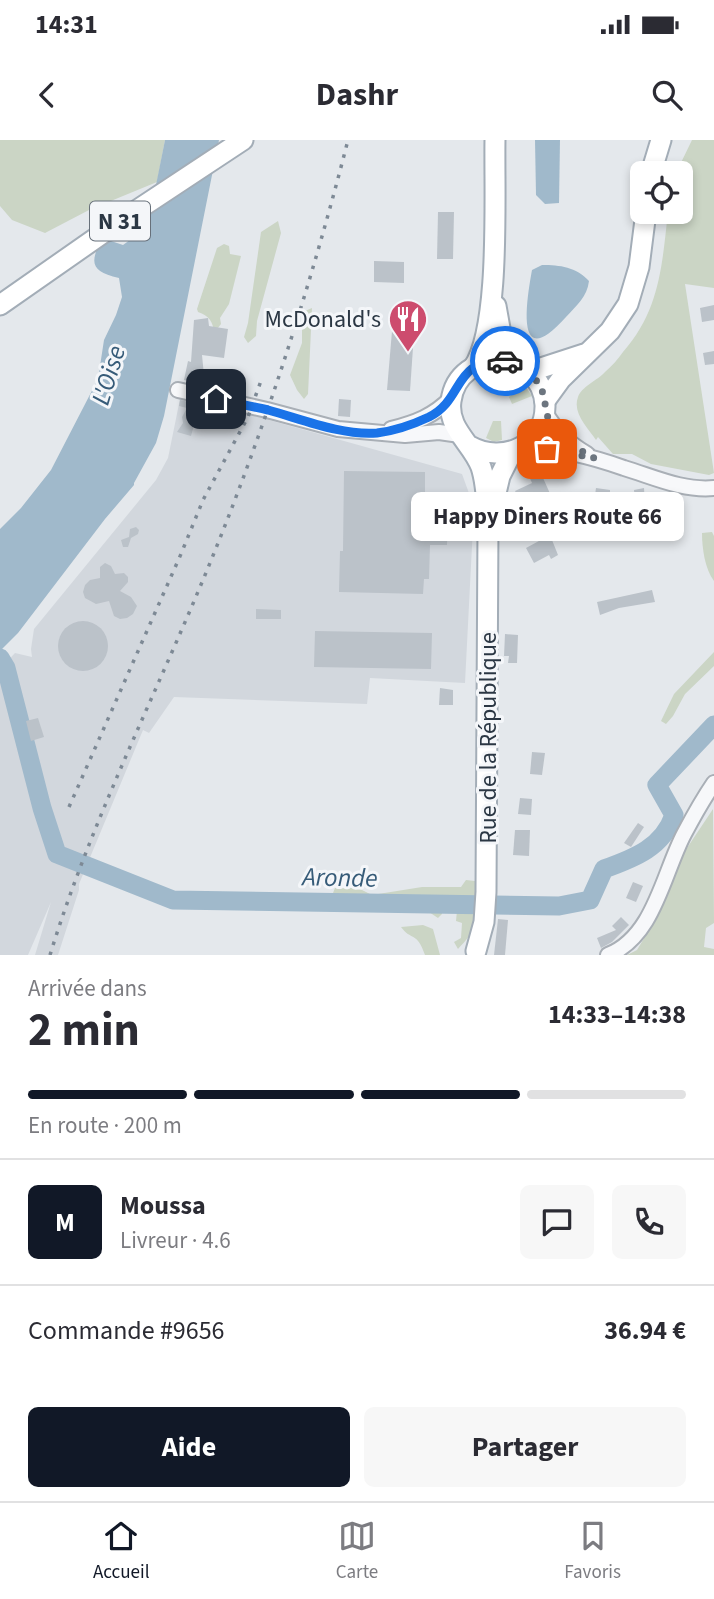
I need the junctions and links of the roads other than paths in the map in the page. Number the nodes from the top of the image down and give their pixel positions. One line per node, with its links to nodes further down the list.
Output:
1 (243, 140): 7 (main road, N 31)
2 (495, 140): 6 (main road)
3 (661, 140): 4 (main road)
4 (654, 161)
5 (644, 224): 8 (main road)
6 (492, 284): 9 (main road); 10 (main road)
7 (0, 306)
8 (591, 350): 9 (main road); 13 (main road)
9 (520, 366): 10 (main road); 13 (main road)
10 (473, 368): 12 (main road)
11 (178, 390): 14 (street)
12 (451, 398): 14 (street); 15 (main road)
13 (545, 406): 16 (main road); 17 (street)
14 (376, 433): 15 (street)
15 (465, 440): 16 (main road); 19 (main road, Rue de la République)
16 (517, 450): 17 (street); 19 (main road, Rue de la République)
17 (594, 458): 18 (street)
18 (714, 488)
19 (488, 525): 21 (main road, Rue de la République)
20 (714, 783): 22 (street)
21 (475, 954)
22 (608, 955)

